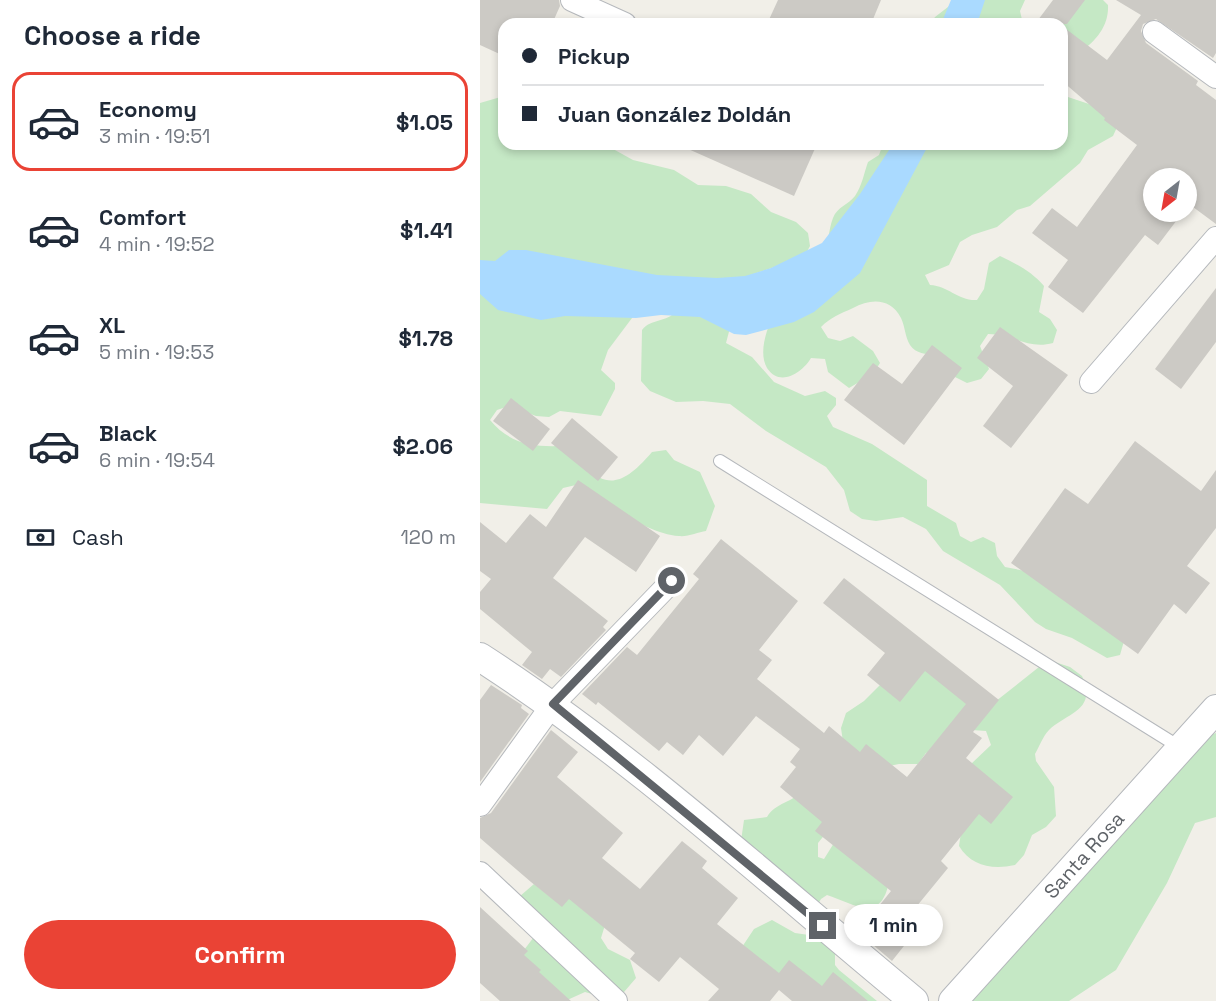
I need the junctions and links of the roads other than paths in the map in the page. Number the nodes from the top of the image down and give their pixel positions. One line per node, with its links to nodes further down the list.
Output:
1 (572, 0): 2 (street)
2 (611, 18)
3 (1155, 32): 4 (street)
4 (1216, 77)
5 (1216, 238): 6 (street)
6 (1091, 382)
7 (720, 461): 12 (lane)
8 (672, 581): 10 (street)
9 (480, 657): 10 (street)
10 (553, 704): 13 (street); 16 (street)
11 (1216, 709): 12 (street, Santa Rosa)
12 (1181, 748): 17 (street, Santa Rosa)
13 (480, 805)
14 (480, 873): 15 (street)
15 (616, 1001)
16 (914, 1001)
17 (953, 1001)

